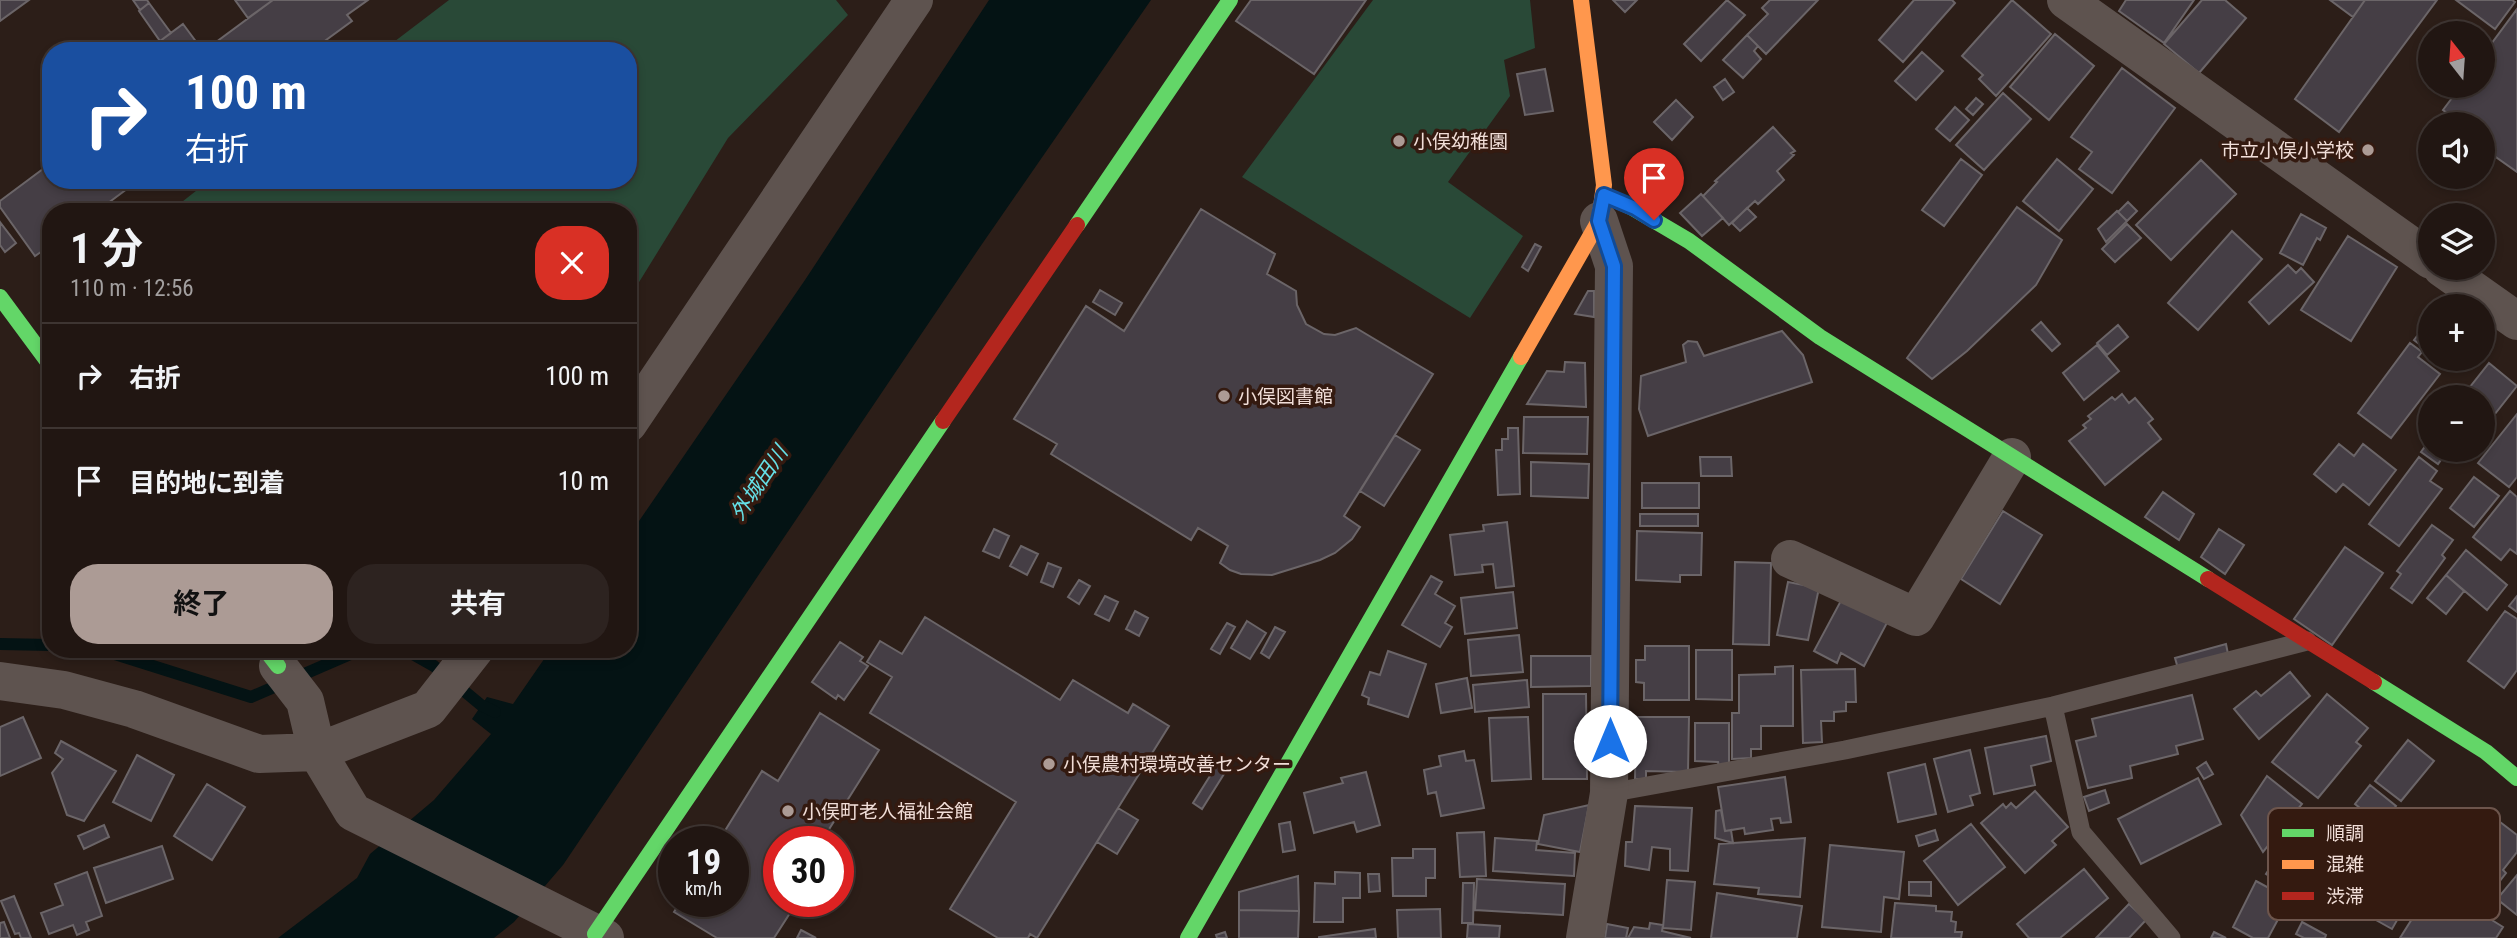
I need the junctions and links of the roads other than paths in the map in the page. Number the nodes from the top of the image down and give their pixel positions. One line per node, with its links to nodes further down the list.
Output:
1 (914, 0): 13 (street)
2 (1230, 0): 24 (street)
3 (1581, 0): 5 (street)
4 (2066, 0): 6 (street)
5 (1602, 208): 14 (street); 23 (street); 25 (street)
6 (2418, 251)
7 (2459, 280): 9 (street)
8 (0, 297): 11 (street)
9 (2517, 321)
10 (12, 342): 11 (street)
11 (36, 346): 12 (street)
12 (42, 354)
13 (637, 411)
14 (2012, 457): 15 (street); 16 (street)
15 (1790, 559)
16 (2308, 641): 20 (lane); 22 (street)
17 (272, 658): 21 (street)
18 (459, 670): 21 (street)
19 (0, 681): 21 (street)
20 (2053, 706): 23 (lane); 27 (lane)
21 (317, 752): 24 (street)
22 (2517, 778)
23 (1609, 793): 26 (street)
24 (590, 933)
25 (1188, 938)
26 (1585, 938)
27 (2171, 938)

